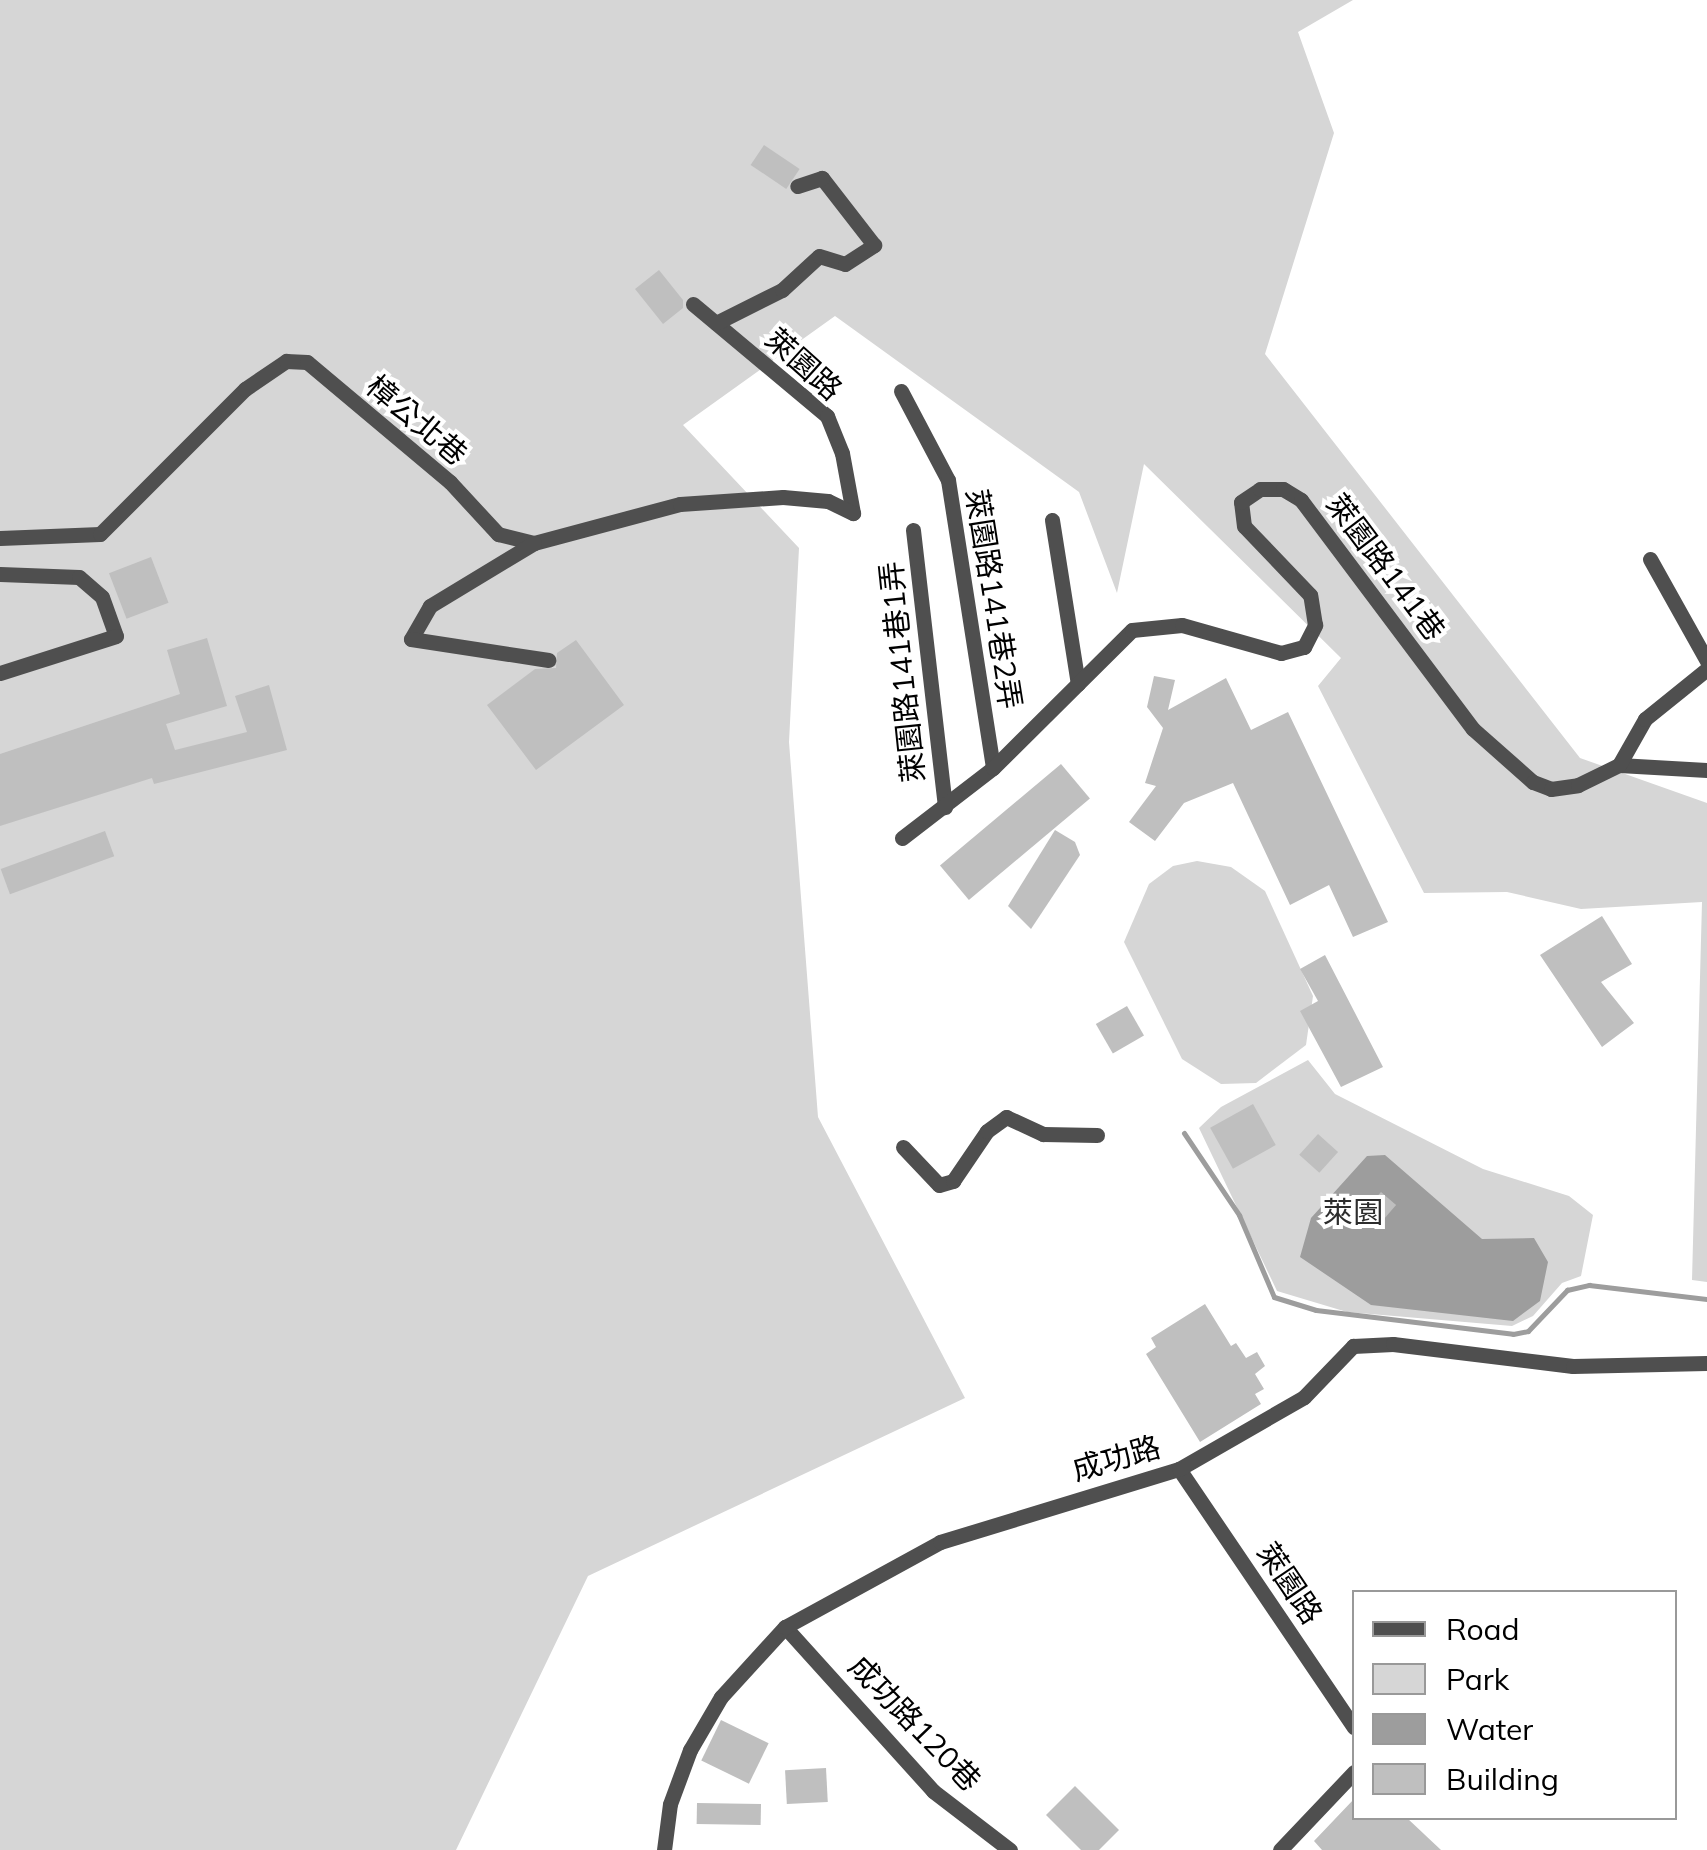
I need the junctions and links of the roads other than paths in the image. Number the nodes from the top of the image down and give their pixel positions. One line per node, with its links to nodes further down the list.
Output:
1 (797, 186): 3 (street, 萊園路)
2 (693, 304): 3 (street, 萊園路)
3 (716, 323): 8 (street, 萊園路)
4 (901, 390): 17 (street, 萊園路141巷2弄)
5 (1052, 520): 15 (street)
6 (913, 530): 19 (street, 萊園路141巷1弄)
7 (0, 538): 8 (street, 樟公北巷)
8 (534, 544): 11 (street)
9 (1650, 559): 12 (street)
10 (0, 574): 14 (street)
11 (548, 660)
12 (1707, 660)
13 (1707, 669): 16 (street)
14 (0, 673)
15 (1078, 684): 16 (street, 萊園路141巷); 17 (street, 萊園路141巷)
16 (1619, 765): 18 (street, 萊園路141巷)
17 (993, 768): 19 (street, 萊園路141巷)
18 (1707, 770)
19 (945, 807): 20 (street, 萊園路141巷)
20 (902, 838)
21 (1096, 1135): 22 (street)
22 (903, 1147)
23 (1707, 1363): 24 (street, 成功路)
24 (1180, 1468): 25 (street, 成功路); 26 (street, 萊園路)
25 (785, 1628): 28 (street, 成功路); 29 (street, 成功路120巷)
26 (1352, 1724)
27 (1352, 1774): 30 (street)
28 (664, 1850)
29 (1010, 1850)
30 (1280, 1850)

